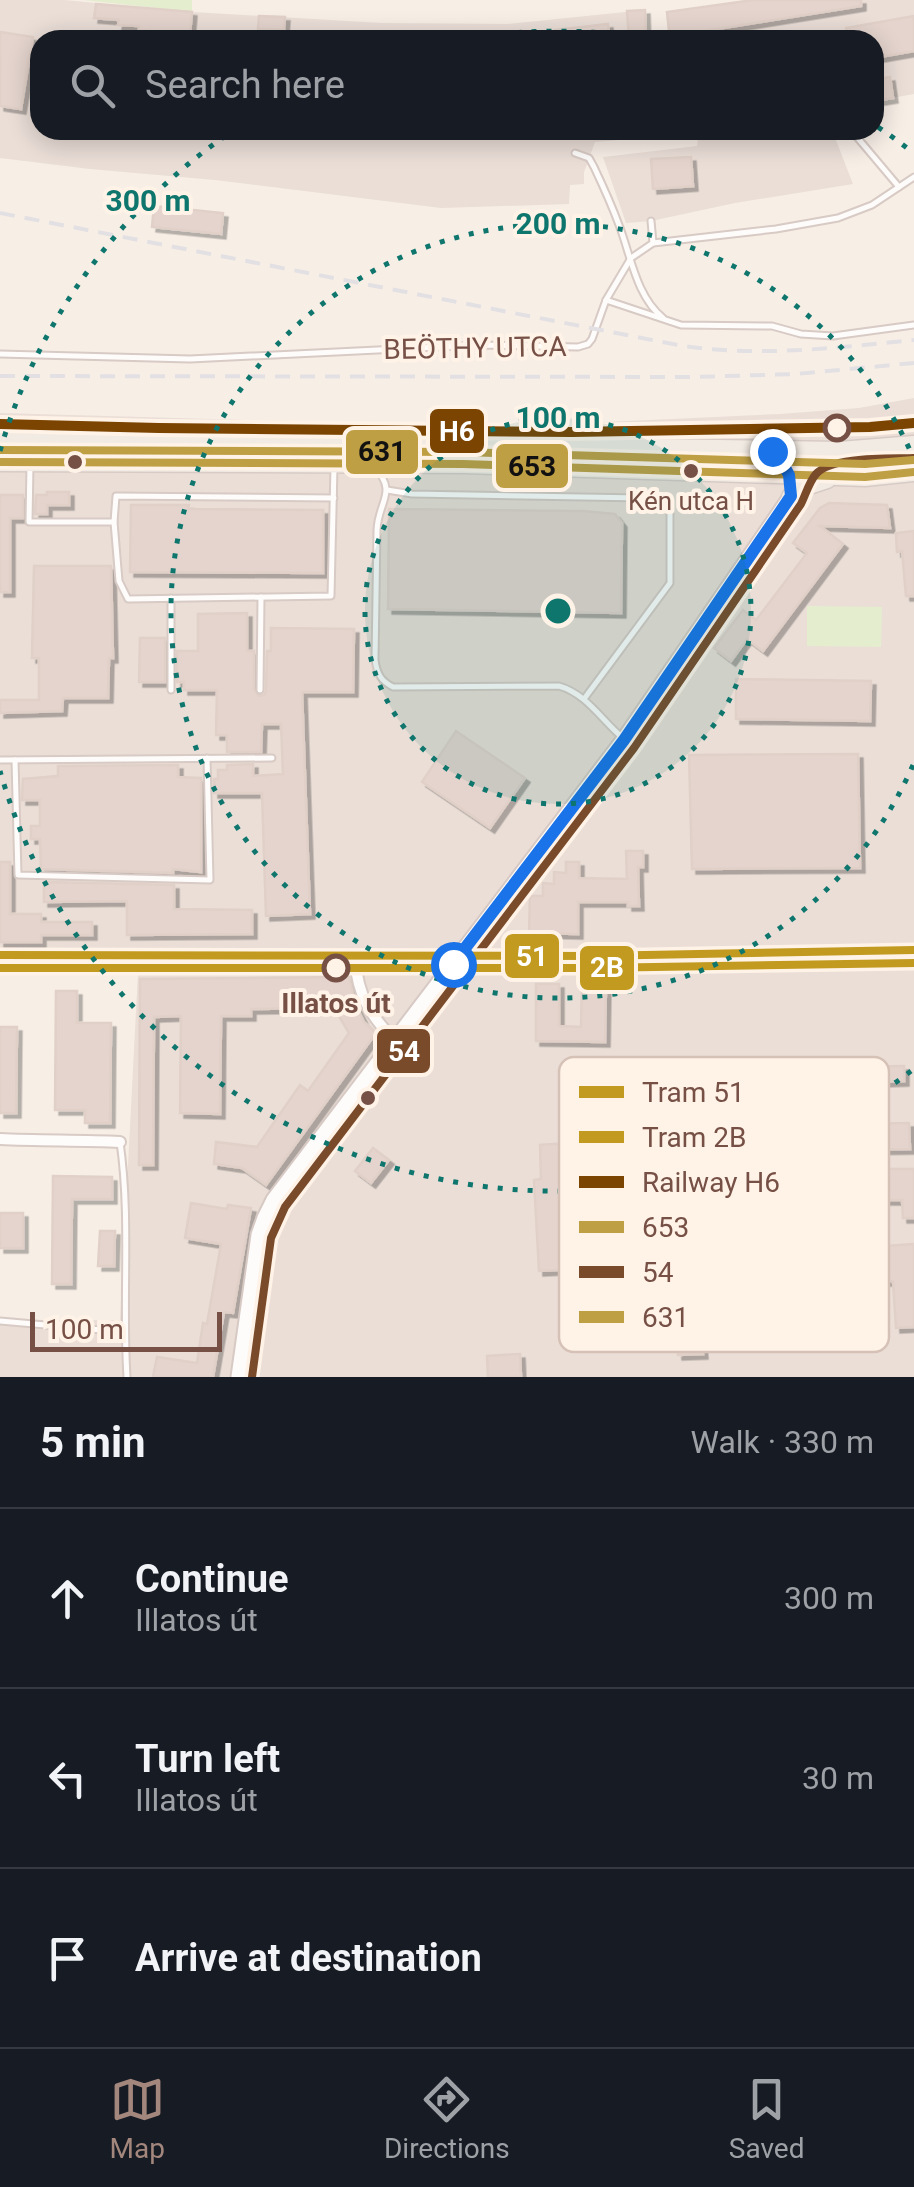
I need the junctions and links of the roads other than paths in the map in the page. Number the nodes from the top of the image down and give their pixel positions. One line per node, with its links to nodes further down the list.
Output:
1 (859, 140): 4 (lane)
2 (576, 153): 7 (lane)
3 (914, 178): 4 (lane)
4 (898, 188): 6 (lane)
5 (651, 221): 6 (lane)
6 (653, 243): 7 (lane)
7 (631, 258): 8 (lane, BEÖTHY UTCA); 9 (lane)
8 (606, 300): 9 (lane); 11 (lane, BEÖTHY UTCA)
9 (667, 321): 10 (lane)
10 (914, 325)
11 (0, 354)
12 (0, 442): 14 (main road)
13 (914, 445): 15 (main road)
14 (776, 451): 15 (main road); 21 (street)
15 (840, 451): 21 (street)
16 (0, 462): 17 (main road)
17 (30, 462): 18 (main road); 26 (lane)
18 (334, 464): 19 (main road); 25 (lane)
19 (368, 464): 21 (main road); 23 (lane)
20 (914, 472): 22 (main road)
21 (795, 476): 22 (main road); 24 (street)
22 (836, 476): 24 (main road)
23 (388, 490): 31 (lane); 31 (lane)
24 (791, 496): 32 (street)
25 (334, 498): 26 (lane); 27 (lane)
26 (114, 522): 28 (lane)
27 (260, 597): 28 (lane); 30 (lane)
28 (171, 598): 29 (lane)
29 (171, 690)
30 (260, 690)
31 (584, 699): 32 (lane)
32 (624, 740): 40 (street)
33 (207, 758): 34 (lane); 36 (lane); 36 (lane)
34 (272, 758)
35 (0, 760): 36 (lane)
36 (16, 760)
37 (914, 954): 40 (street)
38 (0, 960): 39 (street)
39 (355, 960): 40 (street); 41 (street)
40 (456, 960): 41 (street)
41 (395, 1041): 47 (street)
42 (0, 1139): 43 (street)
43 (120, 1142): 45 (lane)
44 (0, 1320): 45 (lane)
45 (124, 1332): 46 (lane)
46 (126, 1377)
47 (239, 1377)

